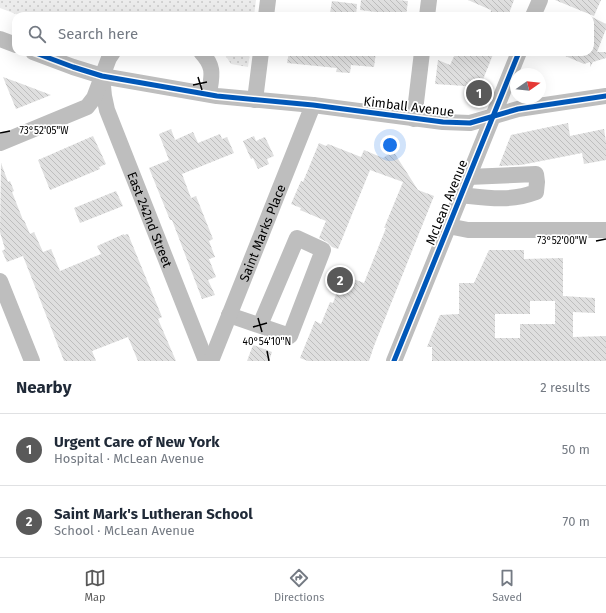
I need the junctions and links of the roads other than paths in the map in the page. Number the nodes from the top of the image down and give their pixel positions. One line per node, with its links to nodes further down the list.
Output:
1 (268, 0): 4 (street)
2 (429, 0): 5 (street)
3 (540, 0): 6 (street)
4 (266, 12)
5 (428, 12)
6 (535, 12)
7 (0, 39): 8 (street)
8 (12, 44)
9 (43, 56): 15 (street, Kimball Avenue)
10 (111, 56): 15 (street)
11 (204, 56): 16 (street)
12 (260, 56): 18 (street)
13 (422, 56): 21 (street)
14 (517, 56): 20 (street, McLean Avenue)
15 (102, 76): 16 (street, Kimball Avenue); 22 (street); 31 (street, East 242nd Street)
16 (209, 94): 18 (street, Kimball Avenue)
17 (606, 96): 20 (street, Kimball Avenue)
18 (255, 100): 19 (street, Kimball Avenue)
19 (313, 105): 21 (street, Kimball Avenue); 28 (street, Saint Marks Place)
20 (493, 116): 21 (street, Kimball Avenue); 23 (street, McLean Avenue)
21 (414, 119)
22 (0, 143)
23 (468, 176): 24 (street, McLean Avenue); 24 (street)
24 (461, 195): 25 (street, McLean Avenue)
25 (448, 226): 26 (street); 33 (street, McLean Avenue)
26 (606, 230)
27 (0, 281): 30 (street)
28 (228, 315): 29 (street); 32 (street, Saint Marks Place)
29 (260, 325): 29 (street)
30 (32, 361)
31 (206, 361)
32 (211, 361)
33 (394, 361)

